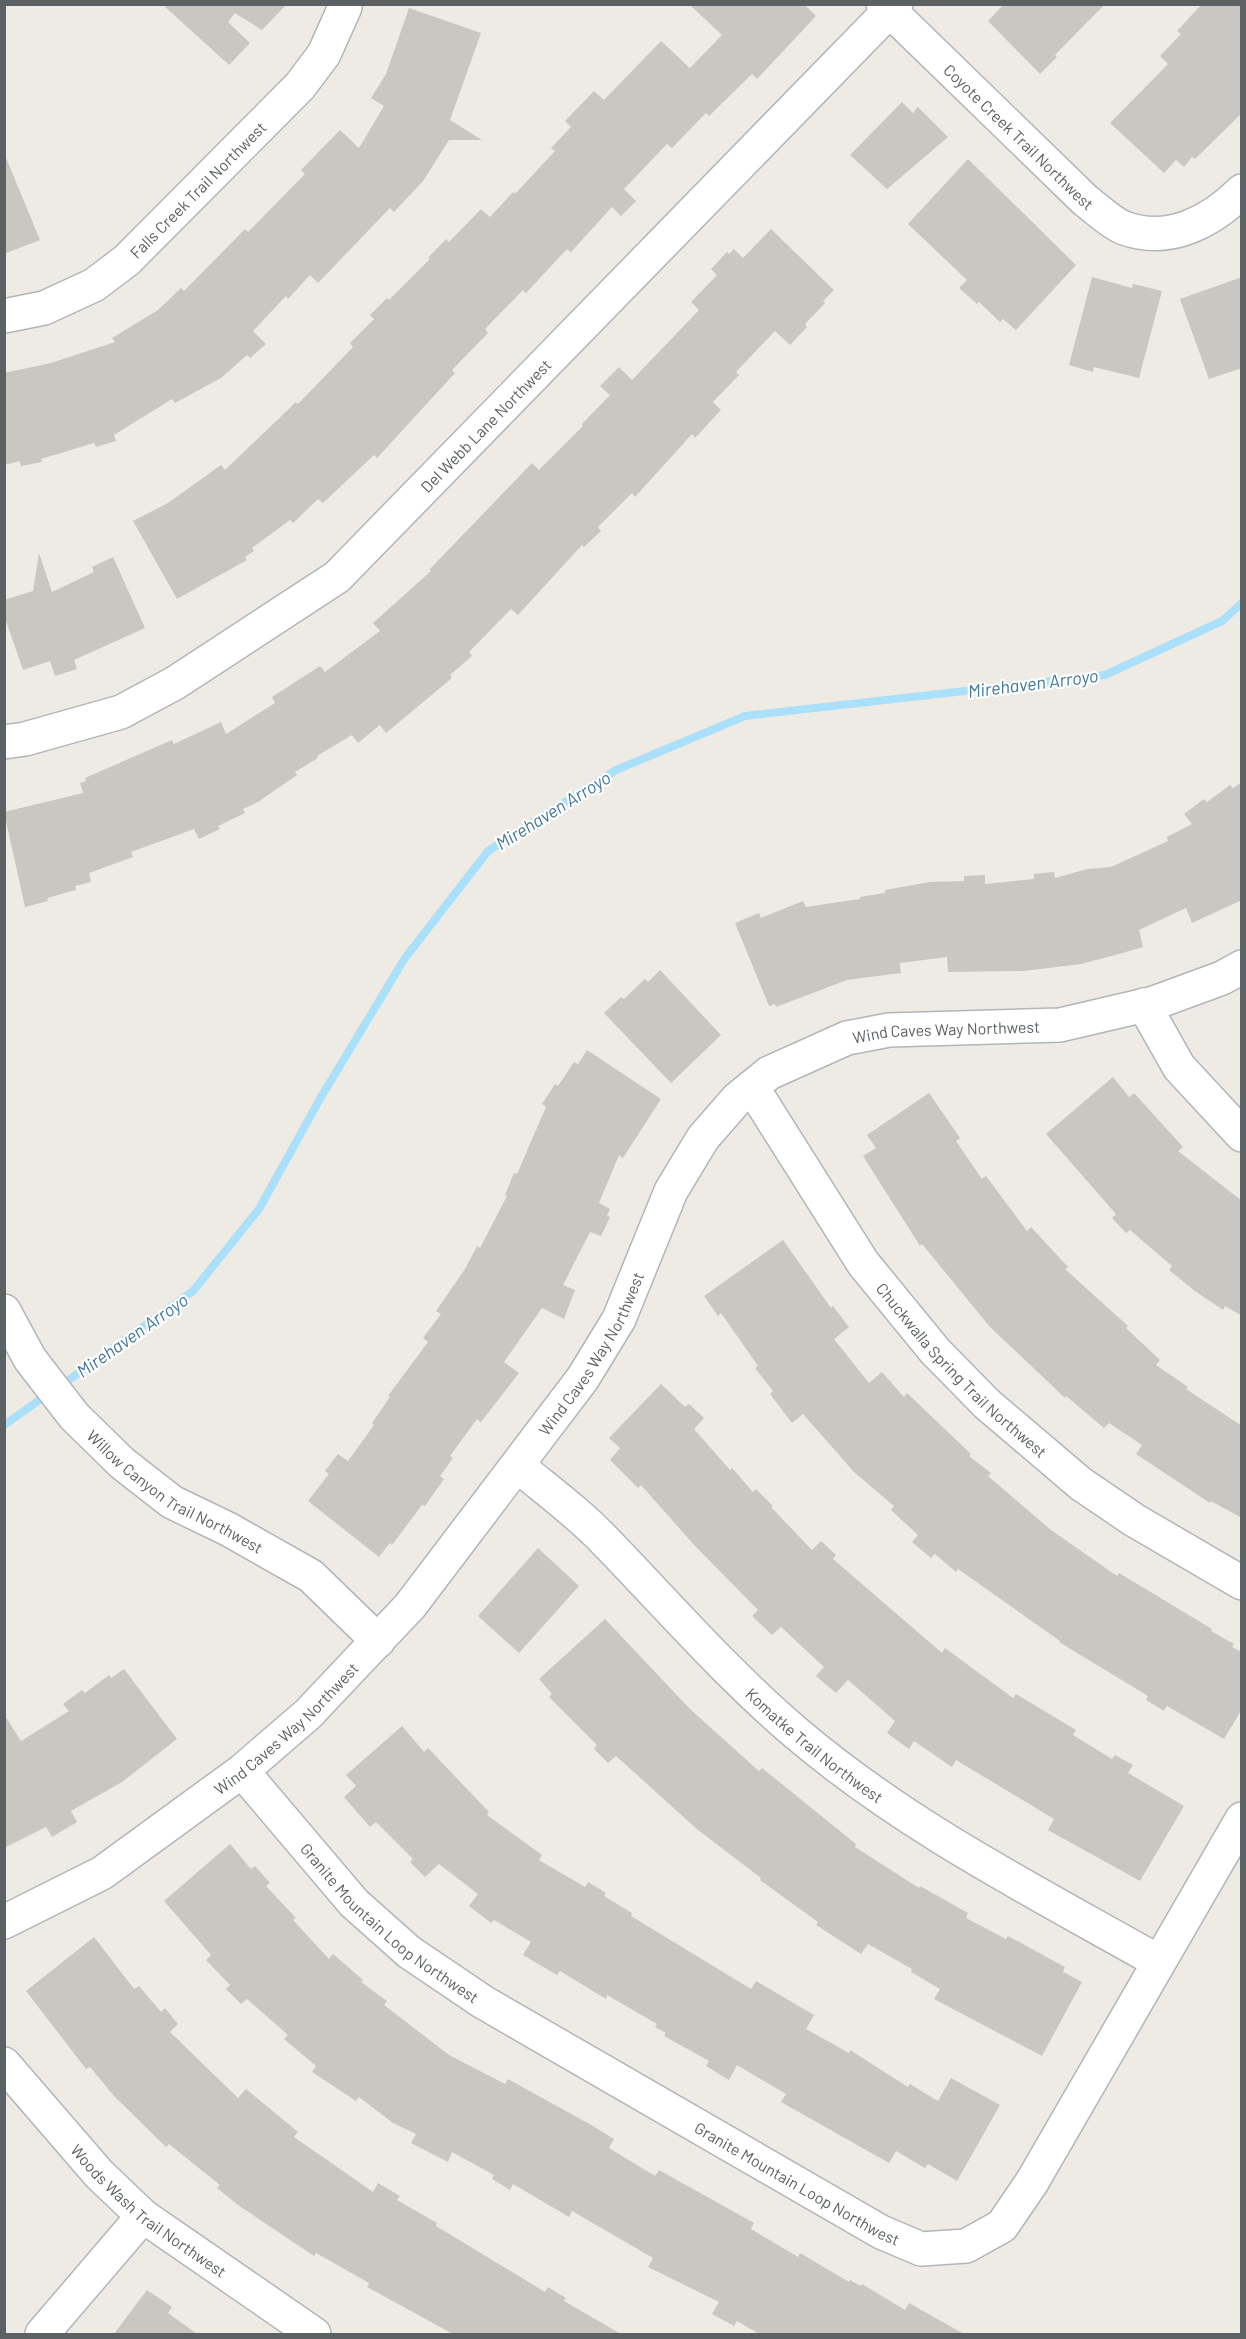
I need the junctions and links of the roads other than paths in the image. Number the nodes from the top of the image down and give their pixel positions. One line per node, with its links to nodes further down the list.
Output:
1 (344, 6): 4 (street, Falls Creek Trail Northwest)
2 (890, 7): 3 (street, Coyote Creek Trail Northwest); 5 (street, Del Webb Lane Northwest)
3 (1242, 191)
4 (4, 316)
5 (4, 742)
6 (1242, 967): 7 (street, Wind Caves Way Northwest)
7 (1144, 1005): 8 (street, Wind Caves Way Northwest); 9 (street)
8 (752, 1087): 11 (street, Wind Caves Way Northwest); 12 (street, Chuckwalla Spring Trail Northwest)
9 (1242, 1136)
10 (4, 1311): 13 (street, Willow Canyon Trail Northwest)
11 (518, 1466): 13 (street, Wind Caves Way Northwest); 17 (street, Komatke Trail Northwest)
12 (1242, 1583)
13 (378, 1641): 14 (street, Wind Caves Way Northwest)
14 (242, 1771): 16 (street, Wind Caves Way Northwest); 17 (street, Granite Mountain Loop Northwest)
15 (1242, 1819): 17 (street, Granite Mountain Loop Northwest)
16 (4, 1922)
17 (1159, 1962)
18 (4, 2064): 19 (street, Woods Wash Trail Northwest)
19 (142, 2216): 20 (street); 21 (street, Woods Wash Trail Northwest)
20 (42, 2334)
21 (314, 2334)

